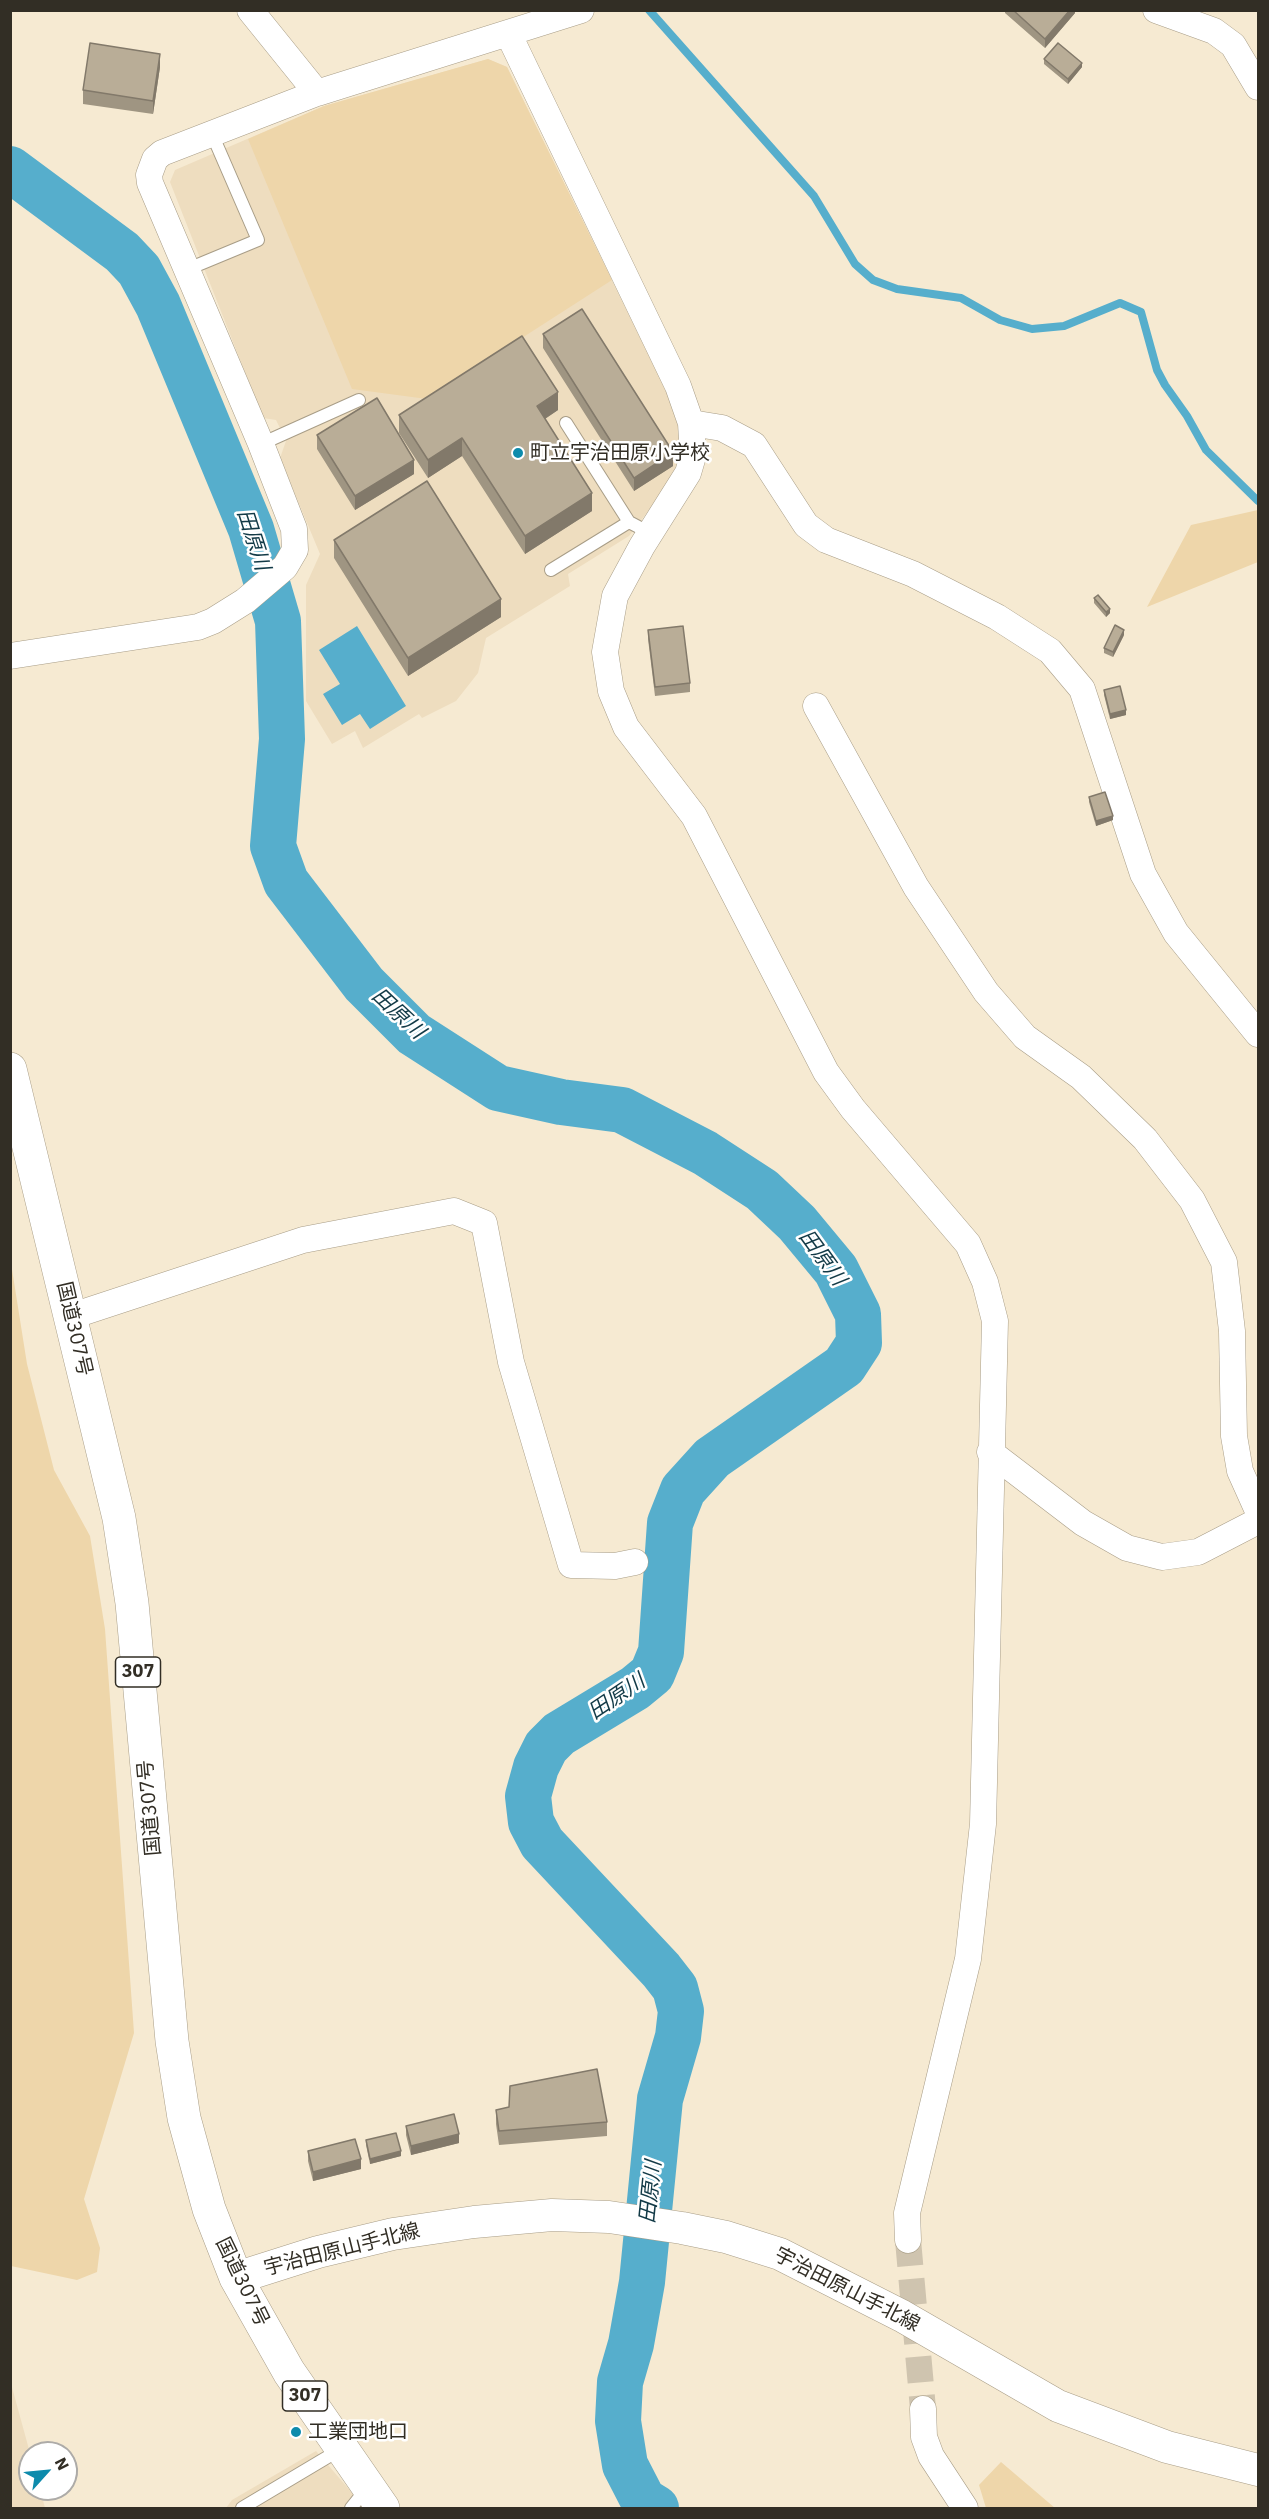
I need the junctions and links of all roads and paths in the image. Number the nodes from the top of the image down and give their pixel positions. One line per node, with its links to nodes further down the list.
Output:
1 (250, 10): 6 (street)
2 (581, 10): 4 (street)
3 (1156, 10): 5 (street)
4 (509, 35): 6 (street); 11 (street)
5 (1258, 87)
6 (317, 93): 7 (street)
7 (212, 134): 8 (street); 8 (lane)
8 (188, 269): 12 (street)
9 (360, 400): 12 (lane)
10 (566, 423): 13 (lane)
11 (691, 423): 13 (street); 17 (street)
12 (261, 444): 15 (street)
13 (639, 527): 14 (lane); 20 (street)
14 (551, 570)
15 (10, 656)
16 (816, 706): 21 (street)
17 (1258, 1034)
18 (10, 1069): 19 (highway, 国道307号 / 307)
19 (72, 1316): 23 (street); 25 (highway, 国道307号 / 307)
20 (990, 1452): 22 (street); 24 (street)
21 (1258, 1511)
22 (1258, 1521)
23 (635, 1562)
24 (908, 2240)
25 (236, 2278): 27 (highway, 国道307号 / 307); 28 (street, 宇治田原山手北線)
26 (923, 2409): 31 (street)
27 (342, 2448): 29 (highway, 国道307号 / 307); 30 (lane)
28 (1258, 2470)
29 (367, 2501)
30 (242, 2508)
31 (965, 2508)

